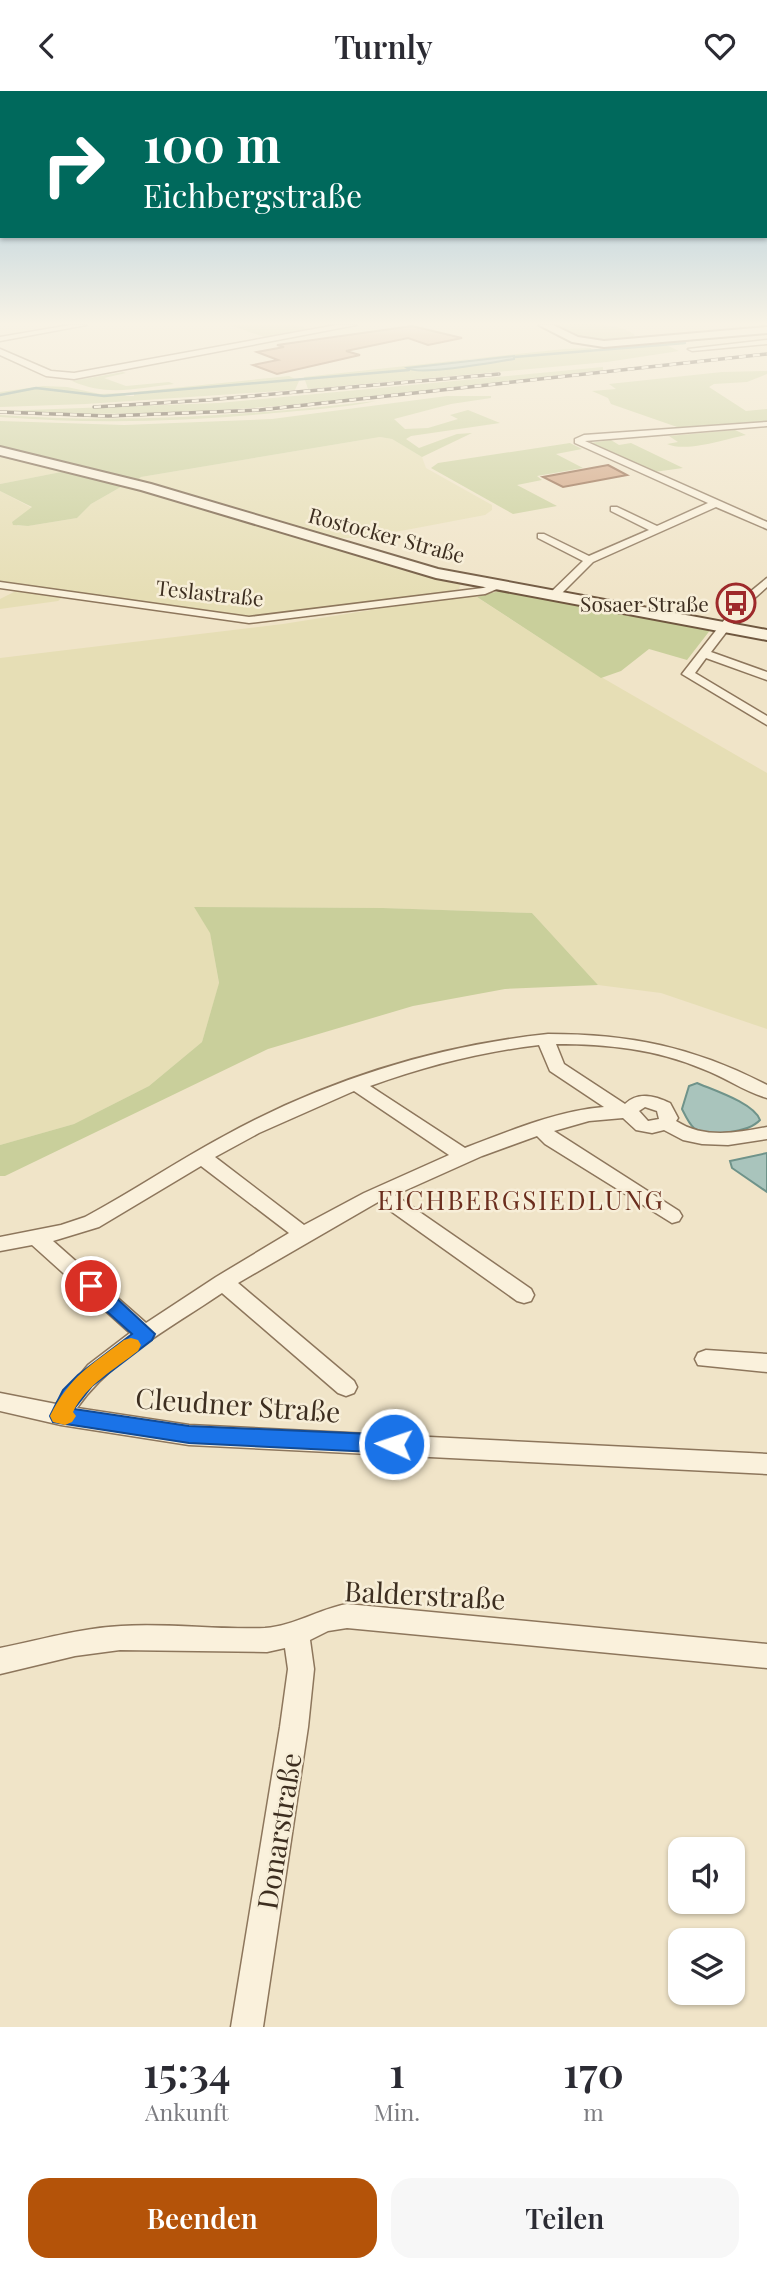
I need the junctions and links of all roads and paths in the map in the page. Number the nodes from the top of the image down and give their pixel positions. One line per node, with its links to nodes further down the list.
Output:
1 (767, 424): 3 (street)
2 (0, 451): 11 (main road, Rostocker Straße)
3 (714, 504): 5 (street); 6 (street)
4 (614, 509): 6 (street)
5 (767, 526)
6 (655, 529): 8 (street)
7 (541, 536): 8 (street)
8 (589, 560): 12 (street)
9 (767, 581): 13 (street)
10 (0, 585): 11 (street, Teslastraße)
11 (499, 586): 12 (main road, Rostocker Straße)
12 (554, 595): 15 (main road, Rostocker Straße)
13 (751, 595): 14 (street); 15 (street)
14 (767, 598)
15 (724, 625): 16 (main road, Rostocker Straße); 17 (street)
16 (767, 635)
17 (702, 653): 18 (street); 19 (street)
18 (767, 677)
19 (767, 721)
20 (545, 1039): 21 (street); 22 (street); 23 (street)
21 (357, 1085): 26 (street); 27 (street)
22 (767, 1092)
23 (626, 1111): 24 (street); 25 (street)
24 (541, 1129): 26 (street); 29 (street)
25 (767, 1133)
26 (465, 1157): 28 (street)
27 (203, 1158): 30 (street); 31 (street)
28 (380, 1194): 30 (street); 34 (street)
29 (672, 1216)
30 (303, 1234): 33 (street)
31 (37, 1238): 32 (street); 35 (street)
32 (1, 1245)
33 (223, 1282): 35 (street); 38 (street)
34 (524, 1295)
35 (145, 1334): 40 (street)
36 (706, 1359): 37 (street)
37 (767, 1363)
38 (346, 1387)
39 (0, 1402): 40 (street, Cleudner Straße)
40 (61, 1416): 41 (street, Cleudner Straße)
41 (767, 1464)
42 (296, 1634): 43 (street, Balderstraße); 44 (street, Balderstraße); 45 (street, Donarstraße)
43 (767, 1656)
44 (0, 1661)
45 (247, 2027)

